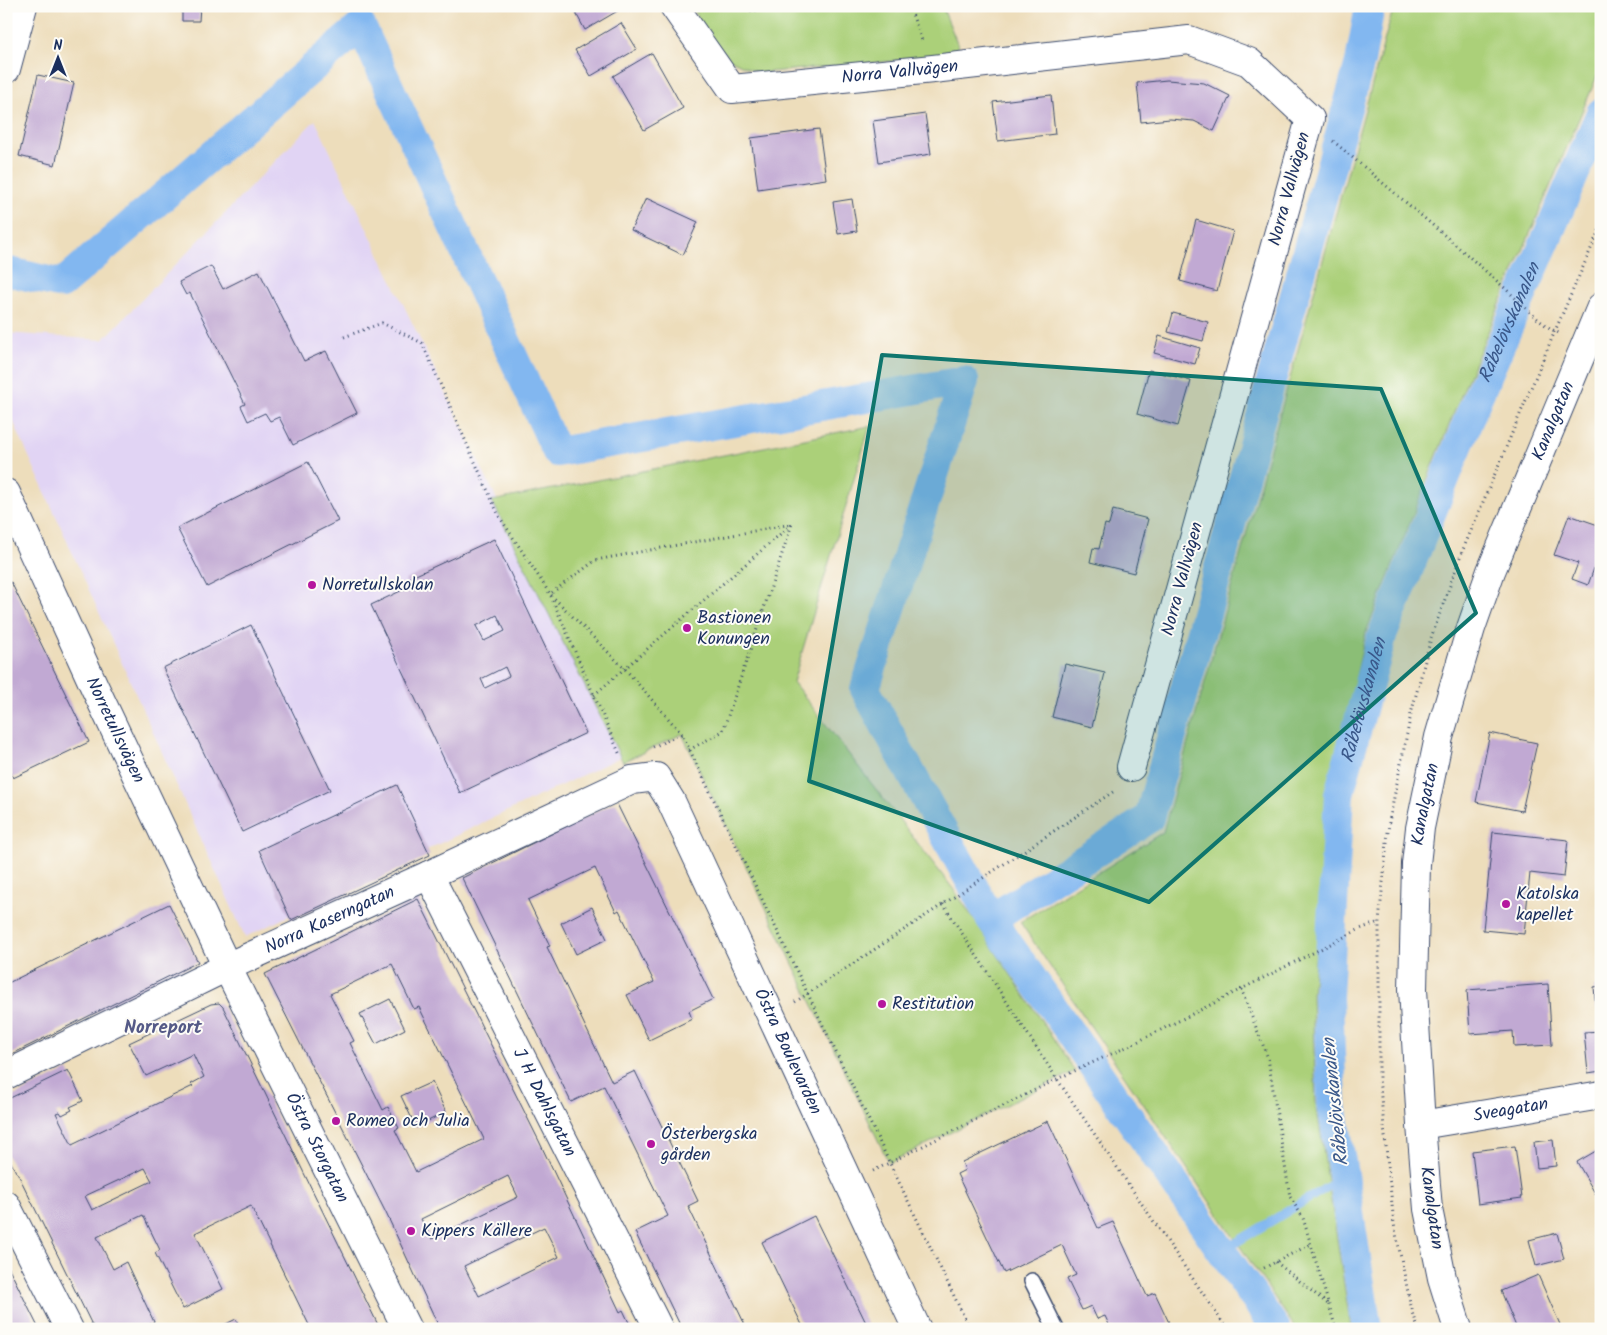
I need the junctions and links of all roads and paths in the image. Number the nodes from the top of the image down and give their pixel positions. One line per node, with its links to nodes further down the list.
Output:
1 (23, 6): 6 (street)
2 (674, 6): 7 (street, Norra Vallvägen)
3 (749, 6): 4 (path)
4 (765, 6)
5 (909, 6): 7 (path)
6 (6, 69)
7 (934, 69): 21 (street, Norra Vallvägen)
8 (1332, 141): 10 (path)
9 (1601, 307): 12 (street, Kanalgatan)
10 (1535, 315)
11 (344, 337): 15 (path)
12 (1593, 347): 33 (street, Kanalgatan)
13 (6, 493): 26 (street, Norretullsvägen)
14 (792, 524): 15 (path); 16 (path); 20 (path)
15 (550, 594): 16 (path); 17 (path)
16 (625, 669): 17 (path); 18 (path)
17 (594, 695): 22 (path)
18 (682, 734): 19 (path); 20 (path)
19 (648, 750)
20 (689, 750): 28 (path)
21 (1131, 767): 24 (path)
22 (644, 778): 23 (street, Norra Kaserngatan); 29 (street, Östra Boulevarden)
23 (429, 875): 26 (street, Norra Kaserngatan); 43 (street, J H Dahlsgatan)
24 (943, 904): 28 (path); 31 (path)
25 (1379, 922): 27 (path)
26 (227, 967): 30 (street, Norra Kaserngatan); 42 (street, Östra Storgatan)
27 (1241, 989): 31 (path); 36 (path)
28 (807, 994): 29 (path); 34 (path)
29 (772, 1017): 44 (street, Östra Boulevarden)
30 (6, 1075)
31 (1057, 1079): 34 (path); 47 (path)
32 (1601, 1095): 33 (street, Sveagatan)
33 (1421, 1125): 49 (street, Kanalgatan)
34 (889, 1163): 45 (path)
35 (6, 1205): 41 (street)
36 (1311, 1244): 37 (path); 40 (path)
37 (1276, 1262): 38 (path); 40 (path)
38 (1264, 1268)
39 (1032, 1280): 46 (lane)
40 (1329, 1305): 48 (path)
41 (69, 1329)
42 (408, 1329)
43 (659, 1329)
44 (917, 1329)
45 (970, 1329)
46 (1056, 1329)
47 (1227, 1329)
48 (1336, 1329)
49 (1458, 1329)

